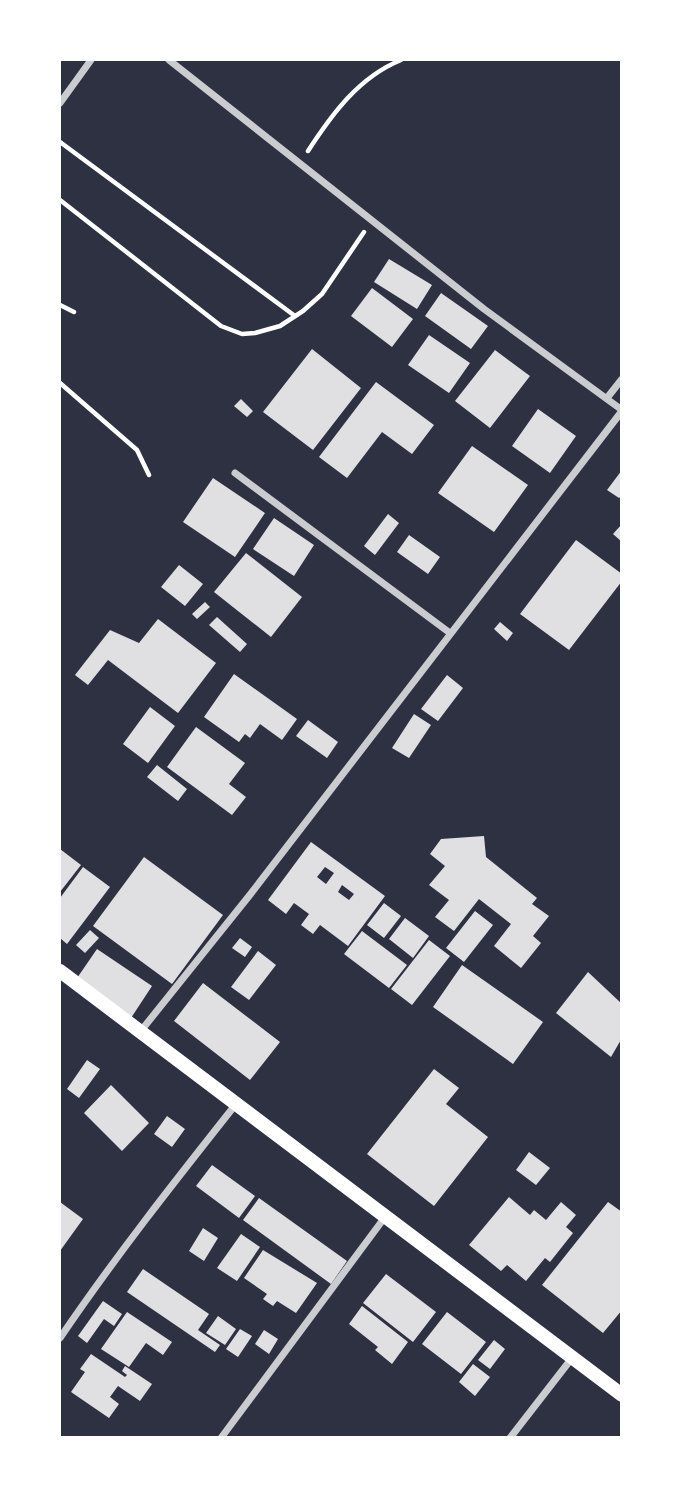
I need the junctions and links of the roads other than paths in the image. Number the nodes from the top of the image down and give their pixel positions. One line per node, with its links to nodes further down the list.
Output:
1 (92, 60): 3 (street)
2 (169, 60): 5 (street)
3 (60, 103)
4 (621, 379): 5 (street)
5 (607, 398): 6 (street)
6 (621, 410): 8 (street)
7 (235, 473): 8 (street)
8 (450, 632): 10 (street)
9 (60, 971): 10 (main road)
10 (140, 1033): 11 (main road)
11 (236, 1104): 12 (main road); 13 (street)
12 (385, 1217): 14 (main road); 16 (street)
13 (60, 1338)
14 (572, 1358): 15 (main road); 17 (street)
15 (621, 1395)
16 (221, 1437)
17 (510, 1437)

